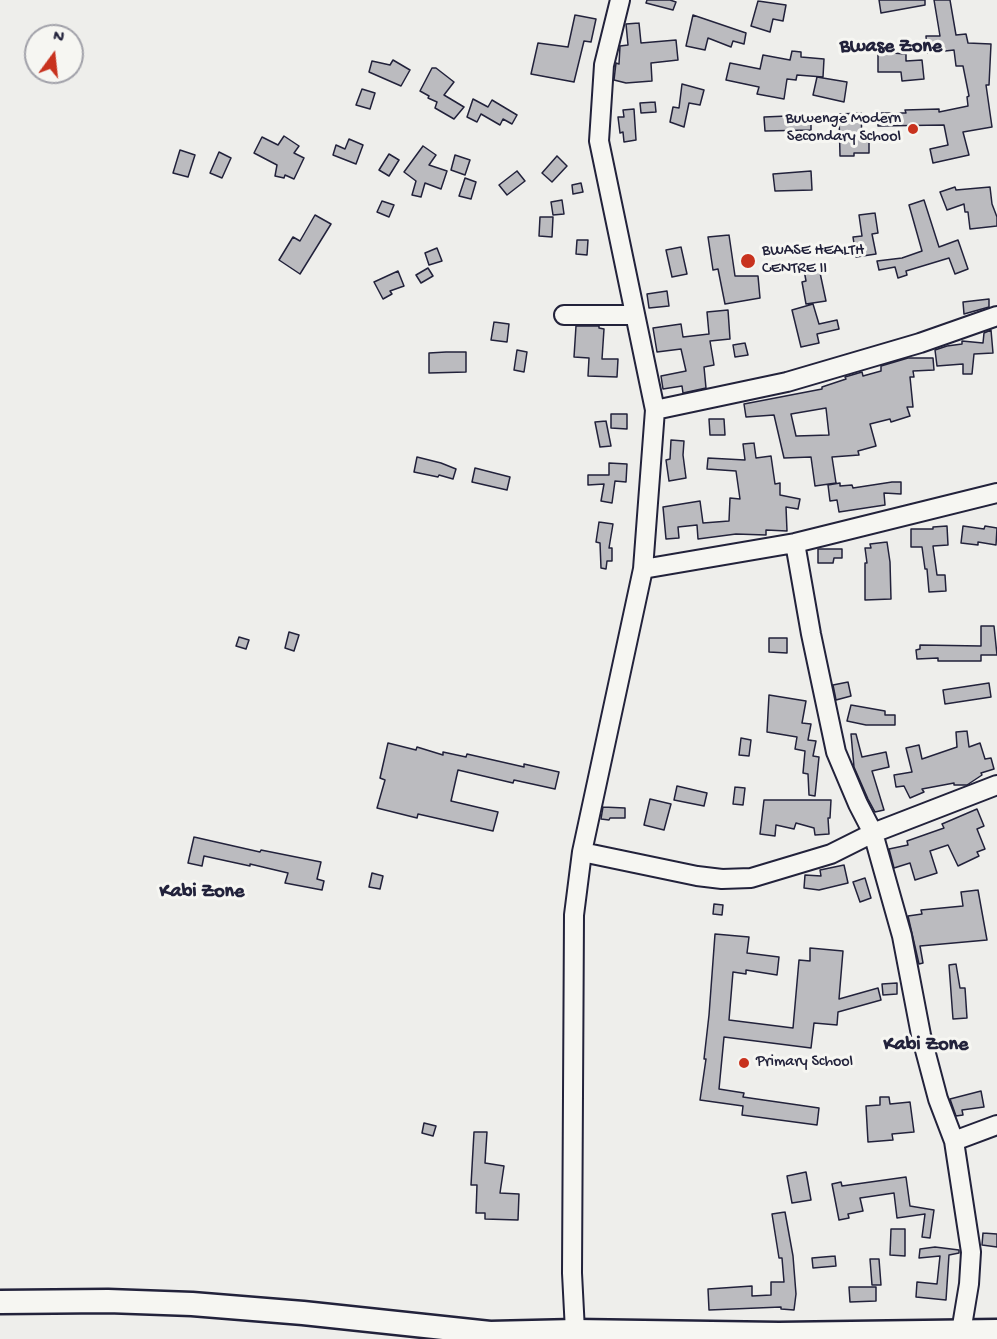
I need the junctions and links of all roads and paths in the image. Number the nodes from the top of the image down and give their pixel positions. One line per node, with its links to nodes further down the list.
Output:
1 (620, 0): 3 (street)
2 (564, 315): 3 (street)
3 (635, 315): 5 (street)
4 (997, 316): 5 (street)
5 (655, 410): 8 (street)
6 (997, 493): 7 (street)
7 (795, 543): 8 (street); 10 (street)
8 (643, 568): 11 (street)
9 (997, 785): 10 (street)
10 (873, 833): 11 (street); 13 (street)
11 (582, 852): 17 (street)
12 (997, 1125): 13 (street)
13 (954, 1141): 16 (street)
14 (0, 1302): 17 (main road)
15 (997, 1331): 16 (main road)
16 (961, 1332): 17 (main road)
17 (577, 1335)

